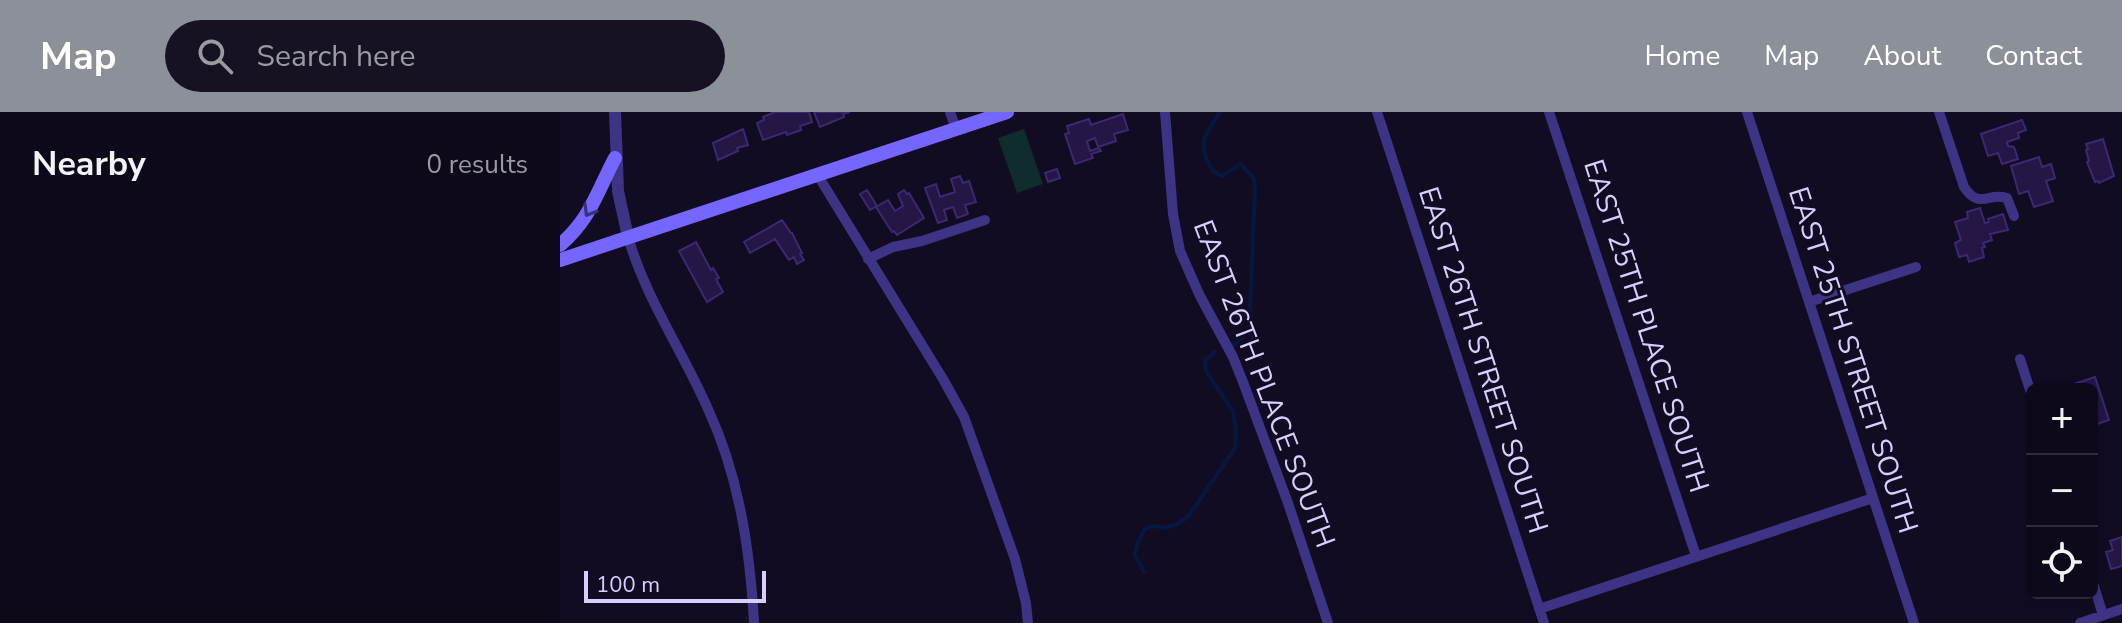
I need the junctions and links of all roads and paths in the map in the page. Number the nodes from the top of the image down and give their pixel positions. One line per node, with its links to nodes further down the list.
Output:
1 (615, 112): 10 (street)
2 (950, 112): 9 (street)
3 (1007, 112): 9 (main road)
4 (1165, 112): 30 (street, EAST 26TH PLACE SOUTH)
5 (1377, 112): 25 (street, EAST 26TH STREET SOUTH)
6 (1549, 112): 23 (street, EAST 25TH PLACE SOUTH)
7 (1747, 112): 19 (street, EAST 25TH STREET SOUTH)
8 (1939, 112): 12 (street)
9 (956, 129): 11 (main road)
10 (615, 158): 14 (street); 15 (main road, one-way to 15)
11 (817, 174): 14 (main road); 16 (street)
12 (2014, 216)
13 (985, 220): 16 (street)
14 (628, 237): 17 (main road); 28 (street)
15 (560, 245)
16 (868, 259): 29 (street)
17 (560, 260)
18 (1916, 267): 19 (street)
19 (1809, 302): 22 (street, EAST 25TH STREET SOUTH)
20 (2020, 359): 21 (street)
21 (2028, 383)
22 (1873, 498): 23 (street); 32 (street, EAST 25TH STREET SOUTH)
23 (1696, 556): 25 (street)
24 (2098, 599): 27 (street)
25 (1539, 609): 31 (street, EAST 26TH STREET SOUTH)
26 (2122, 609): 27 (street)
27 (2103, 615): 33 (street)
28 (754, 623)
29 (1028, 623)
30 (1328, 623)
31 (1544, 623)
32 (1914, 623)
33 (2080, 623)

